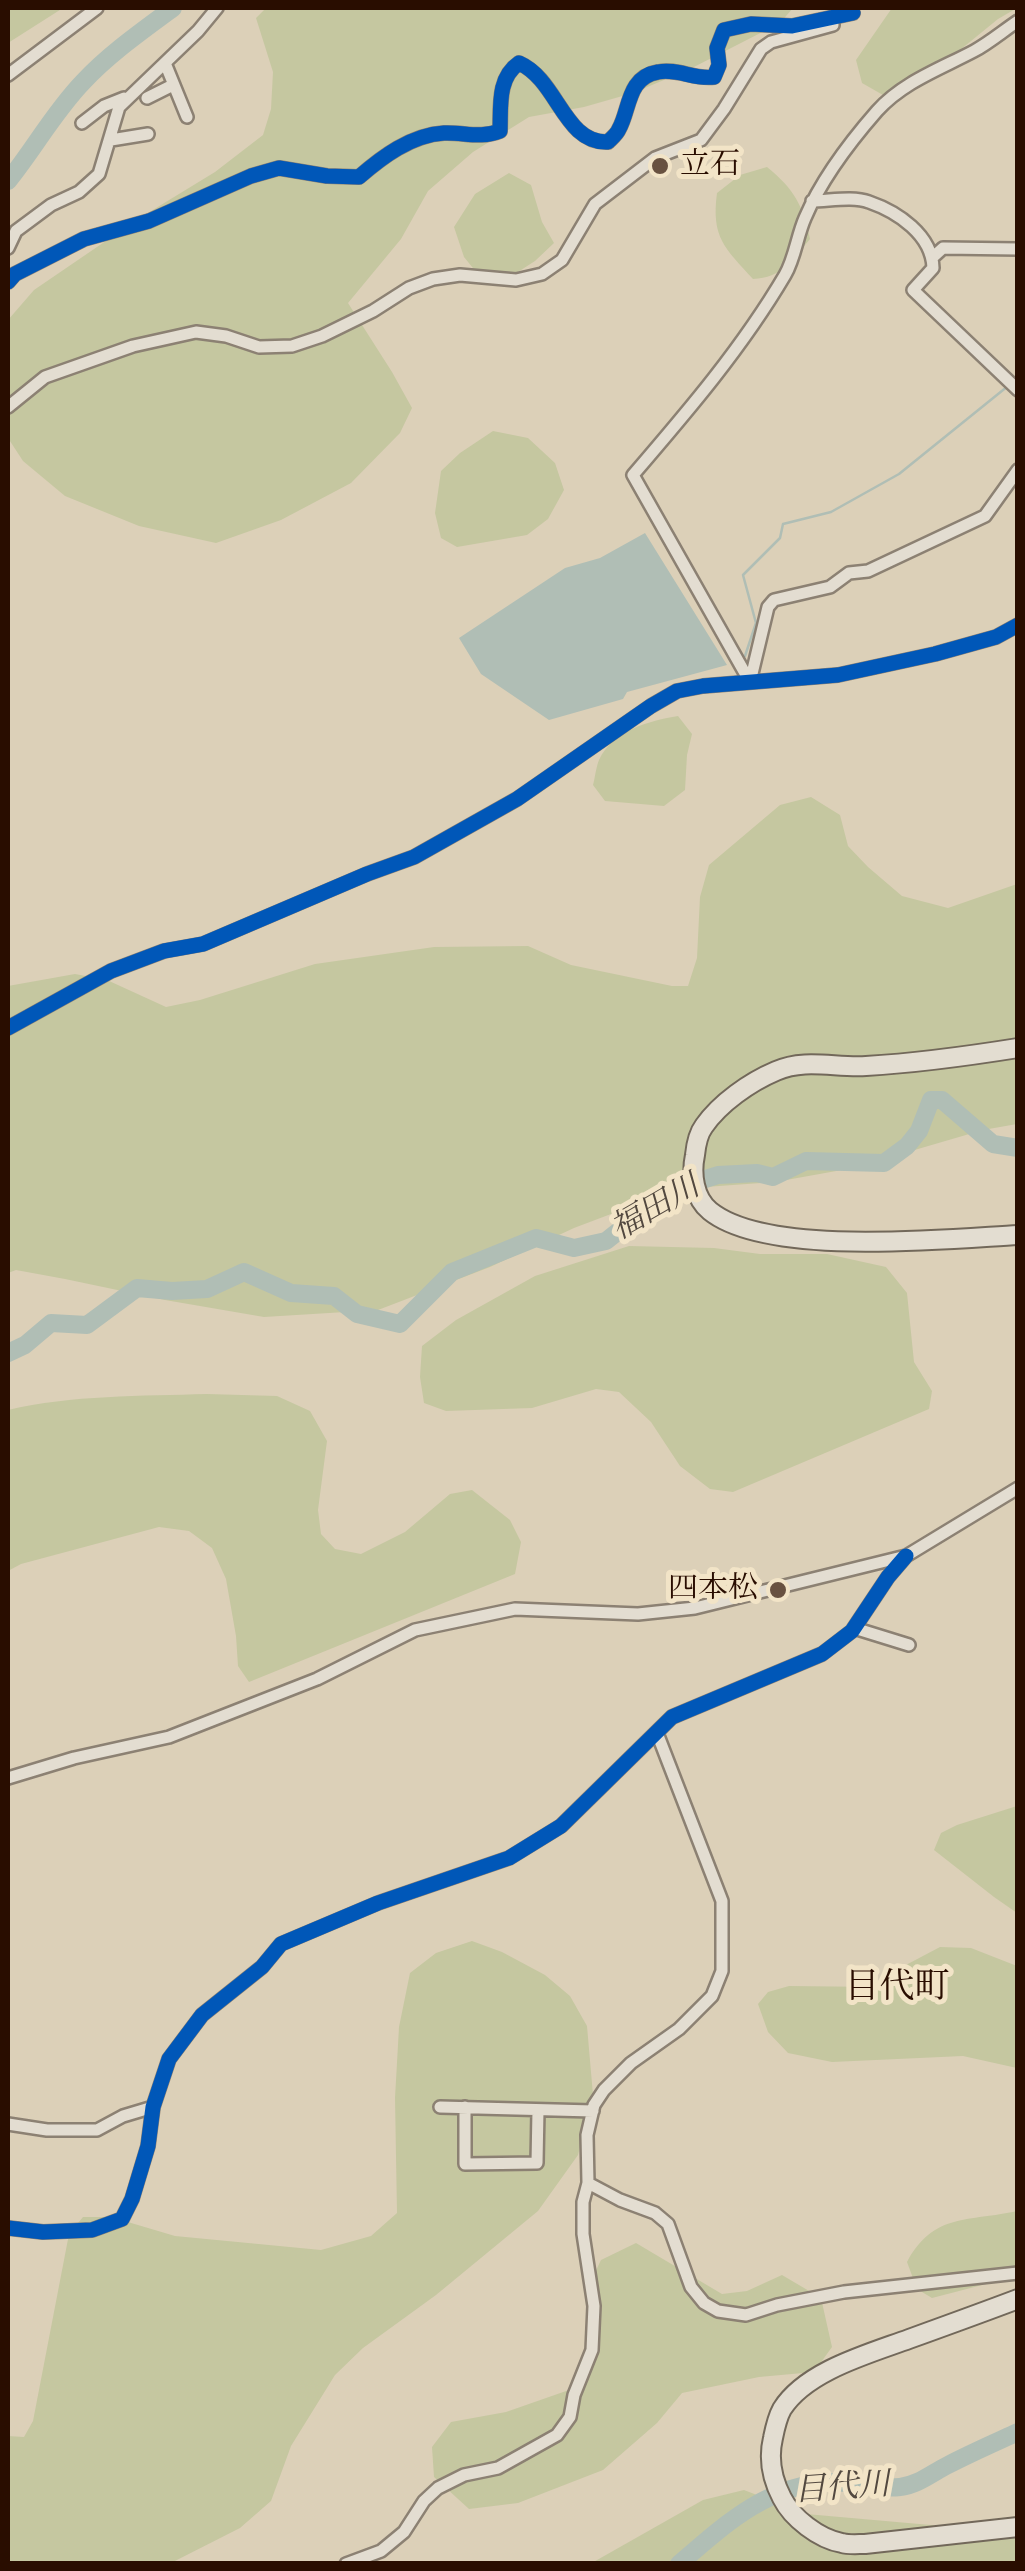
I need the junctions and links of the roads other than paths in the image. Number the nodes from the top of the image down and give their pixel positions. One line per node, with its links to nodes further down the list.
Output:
1 (97, 8): 6 (street)
2 (217, 8): 5 (street)
3 (856, 10): 18 (street); 20 (street)
4 (1018, 21): 14 (street)
5 (165, 63): 7 (street); 8 (street)
6 (8, 75)
7 (173, 85): 9 (street); 10 (street)
8 (132, 94): 11 (street); 13 (street)
9 (147, 98)
10 (187, 117)
11 (82, 124)
12 (148, 134): 13 (street)
13 (111, 140): 15 (street)
14 (812, 201): 17 (street); 23 (street)
15 (8, 248)
16 (1018, 250): 17 (street)
17 (932, 258): 19 (street)
18 (8, 282)
19 (1014, 385)
20 (8, 407)
21 (1018, 470): 23 (street)
22 (1018, 626): 23 (street)
23 (750, 682): 24 (street)
24 (8, 1028)
25 (1018, 1048): 26 (street)
26 (1018, 1235)
27 (1018, 1488): 28 (street)
28 (906, 1556): 29 (street); 32 (street)
29 (854, 1628): 30 (street); 31 (street)
30 (909, 1645)
31 (657, 1734): 34 (street); 37 (street)
32 (8, 1778)
33 (440, 2106): 35 (street)
34 (153, 2107): 38 (street); 40 (street)
35 (465, 2108): 36 (street); 36 (street)
36 (538, 2110): 37 (street)
37 (593, 2112): 39 (street)
38 (8, 2124)
39 (588, 2183): 41 (street); 44 (street)
40 (8, 2228)
41 (1018, 2274)
42 (1018, 2299): 43 (street)
43 (1018, 2527)
44 (346, 2564)

